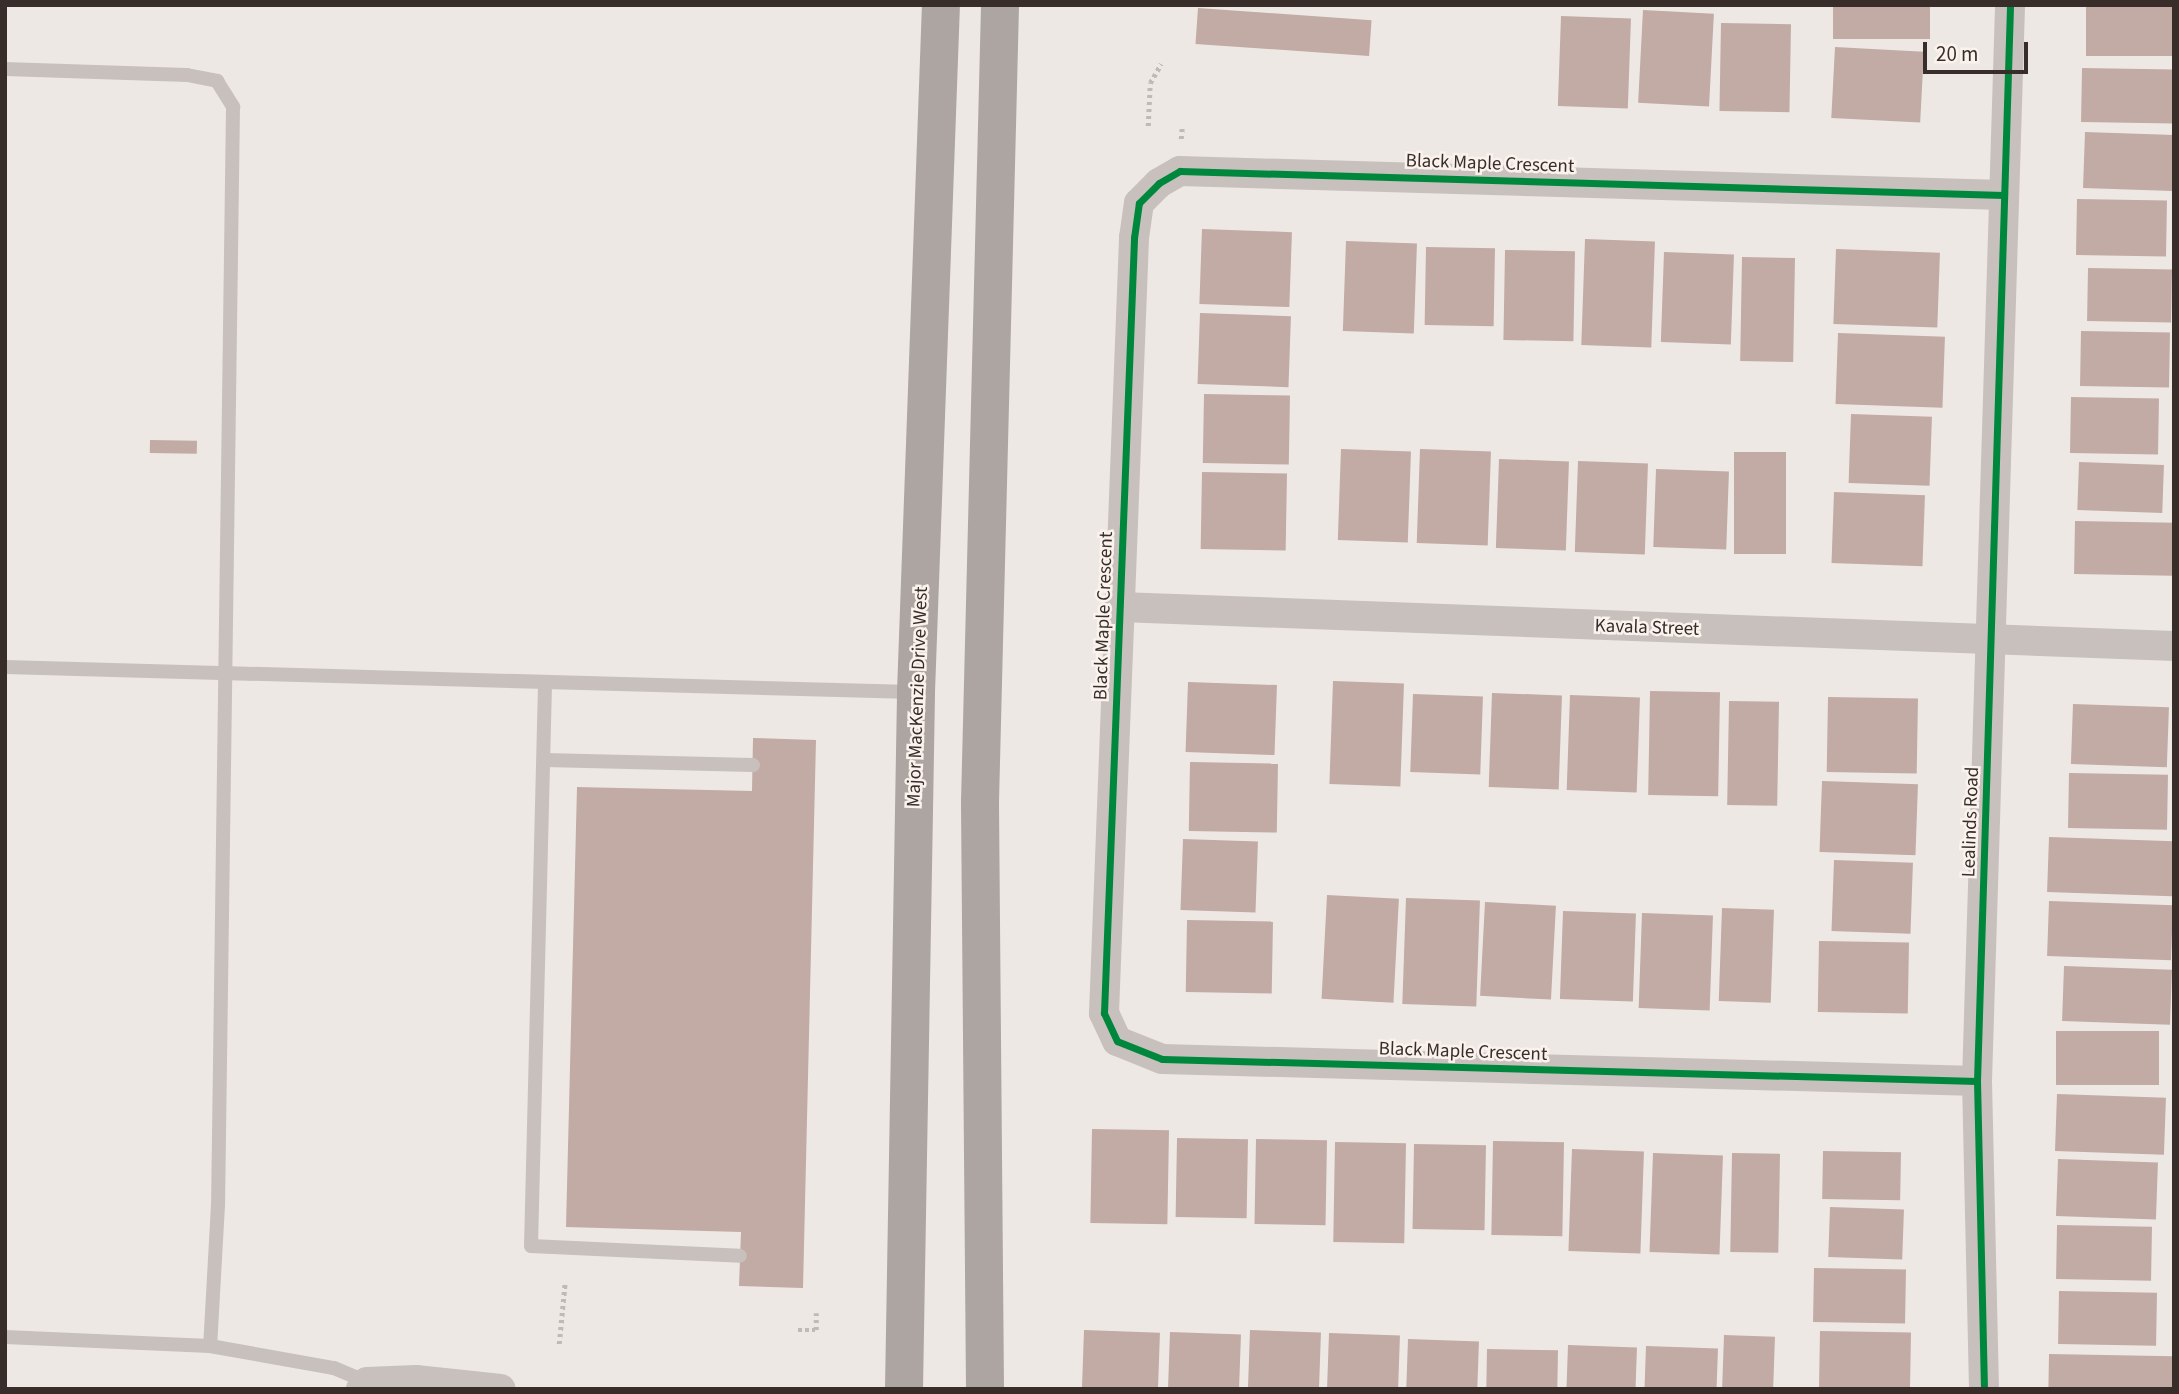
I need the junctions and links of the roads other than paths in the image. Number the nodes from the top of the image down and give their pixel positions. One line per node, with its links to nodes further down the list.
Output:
1 (941, 5): 12 (main road, Major MacKenzie Drive West)
2 (1000, 5): 22 (main road)
3 (2010, 5): 5 (street, Lealinds Road)
4 (5, 69): 10 (lane)
5 (2004, 195): 6 (street, Black Maple Crescent); 7 (street, Lealinds Road)
6 (1120, 607): 7 (street, Kavala Street); 15 (street, Black Maple Crescent)
7 (1993, 640): 8 (street, Kavala Street); 15 (street, Lealinds Road)
8 (2174, 646)
9 (5, 667): 10 (lane)
10 (220, 672): 11 (lane); 18 (lane)
11 (545, 685): 12 (lane); 13 (lane)
12 (916, 692): 21 (main road, Major MacKenzie Drive West)
13 (544, 760): 14 (lane); 16 (lane)
14 (753, 765)
15 (1977, 1081): 23 (street, Lealinds Road)
16 (740, 1256)
17 (5, 1338): 18 (lane)
18 (210, 1346): 19 (lane)
19 (365, 1385): 20 (street)
20 (501, 1389)
21 (904, 1389)
22 (985, 1389)
23 (1984, 1389)

